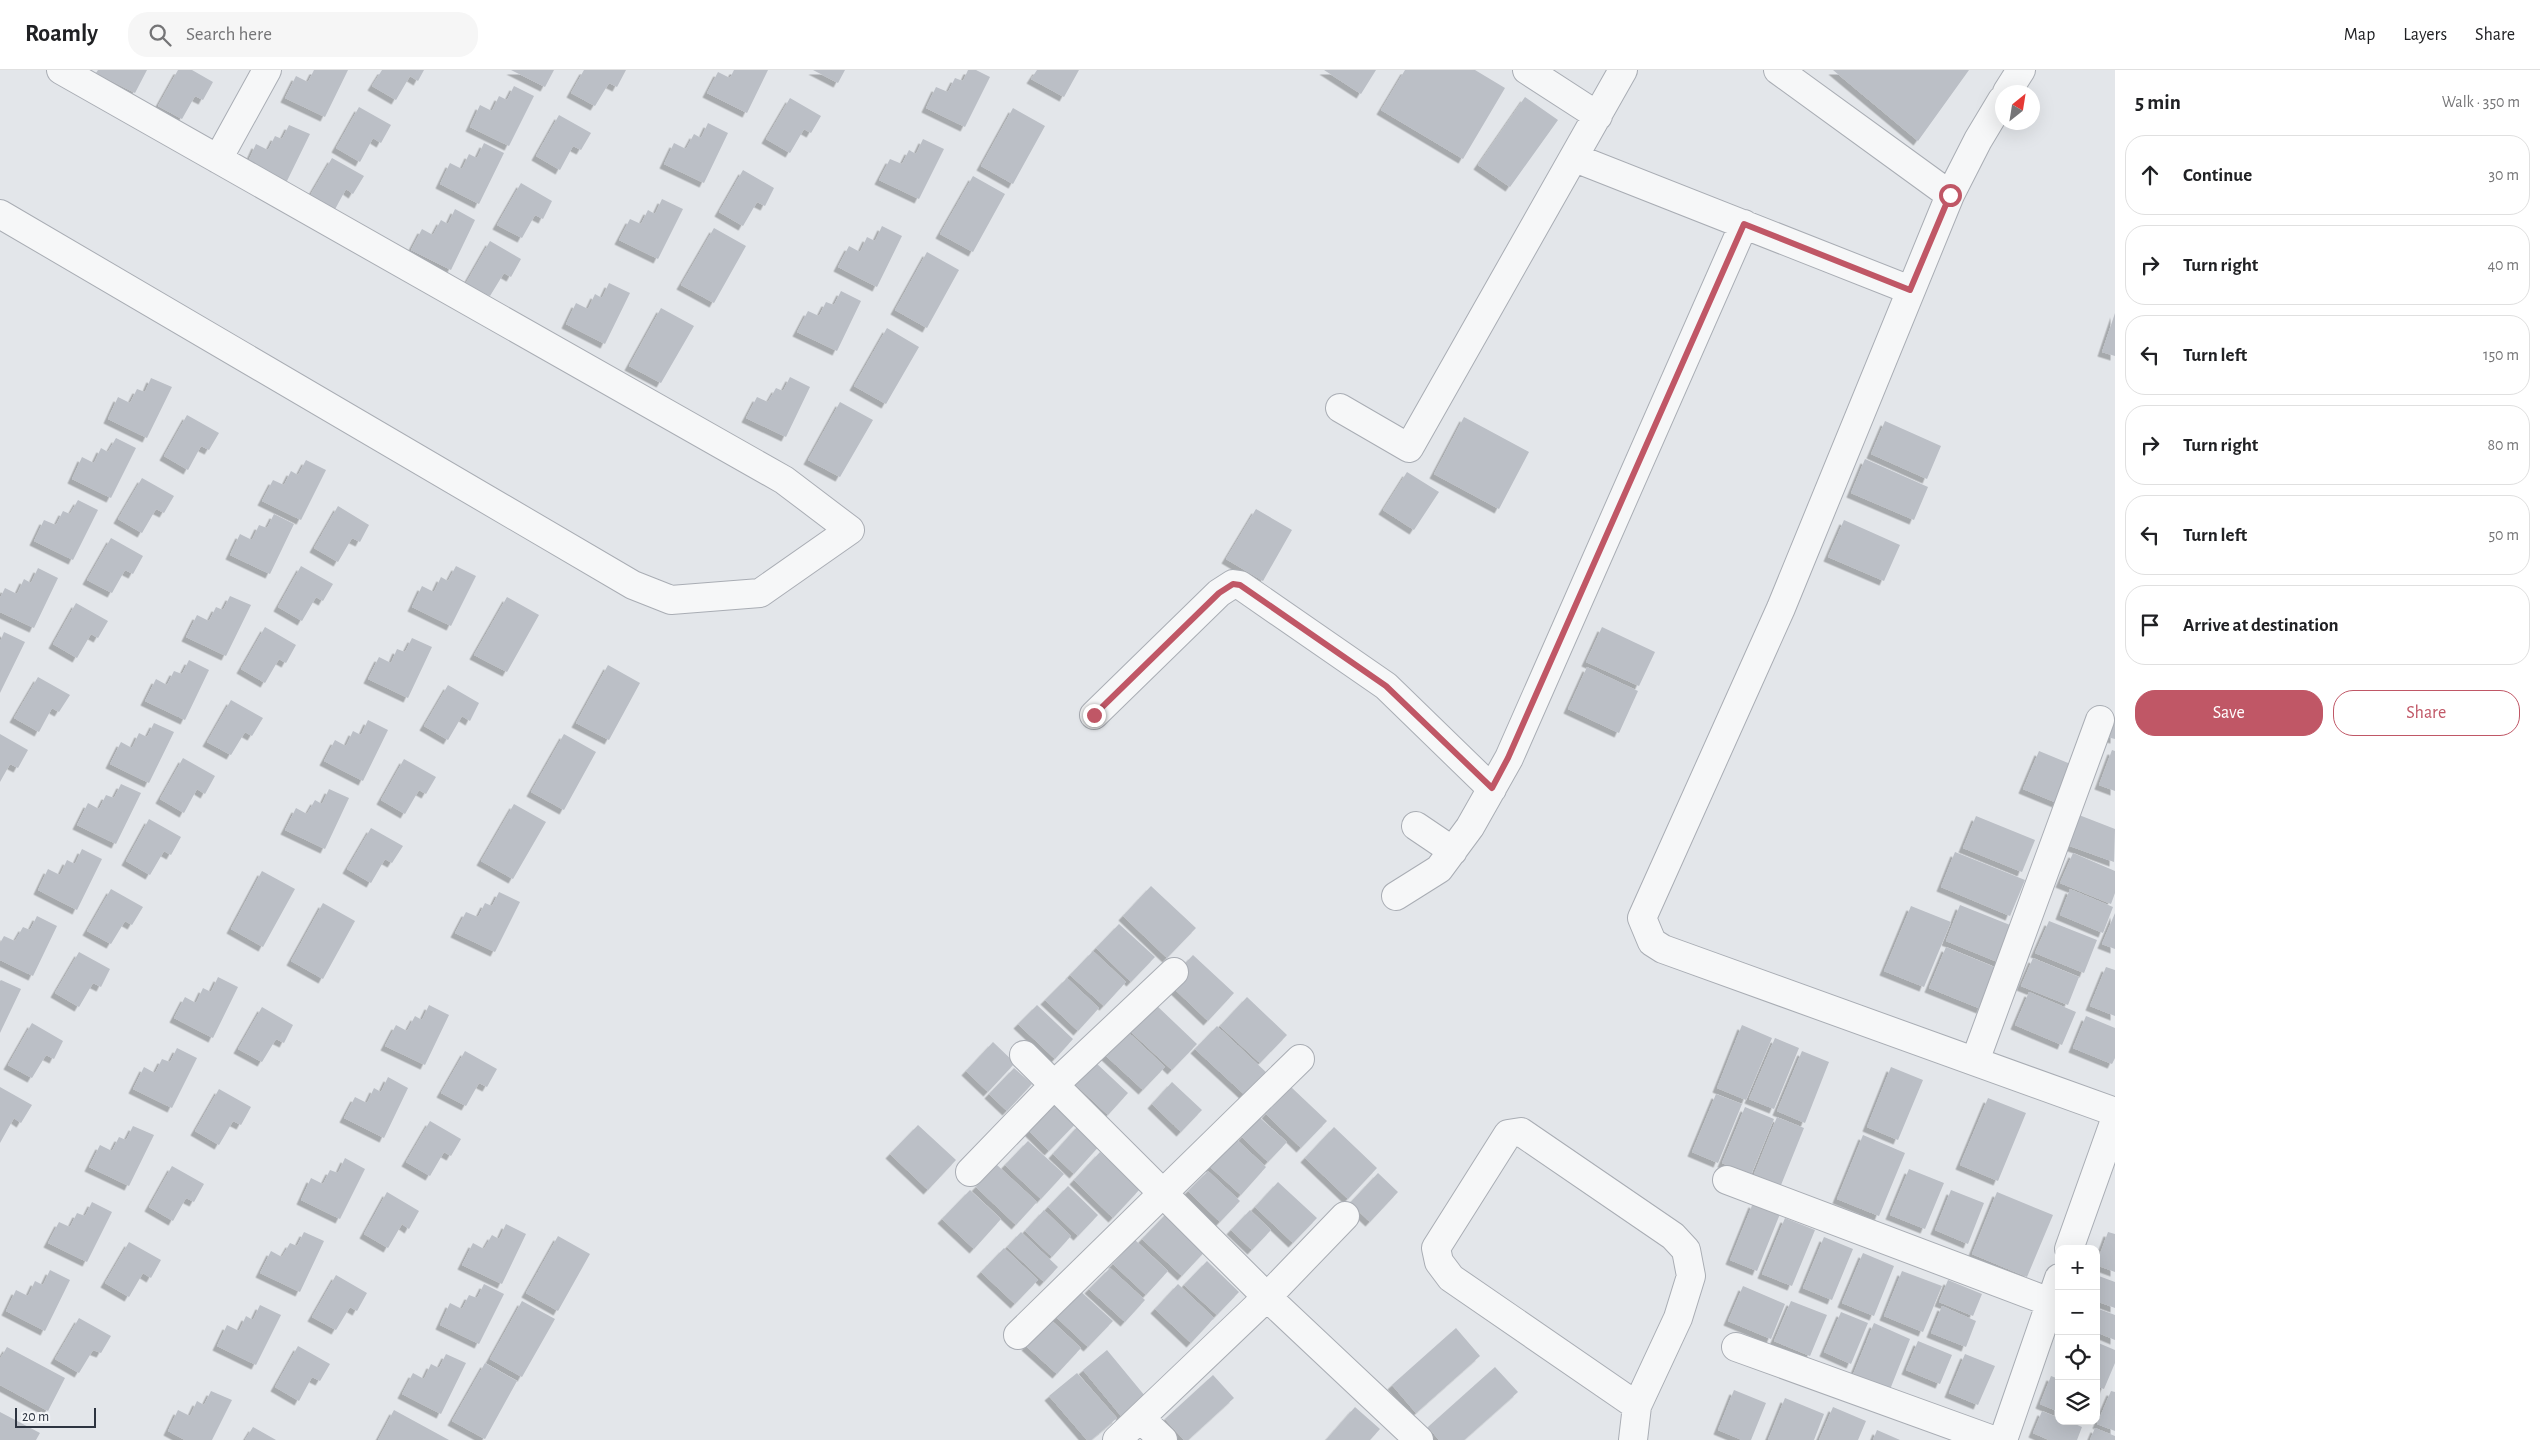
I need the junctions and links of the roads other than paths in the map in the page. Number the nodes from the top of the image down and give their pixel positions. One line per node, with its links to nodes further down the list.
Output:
1 (61, 70): 11 (street)
2 (267, 70): 11 (street)
3 (1527, 70): 9 (street)
4 (1623, 70): 9 (street)
5 (1778, 70): 12 (street)
6 (2021, 70): 7 (street)
7 (2011, 85)
8 (1995, 112): 12 (street)
9 (1598, 116): 10 (street)
10 (1575, 158): 14 (street); 16 (street)
11 (218, 159): 13 (street)
12 (1950, 195): 15 (street)
13 (0, 214)
14 (1744, 224): 15 (street); 19 (street)
15 (1910, 290): 26 (street)
16 (1340, 408)
17 (1094, 715): 19 (street)
18 (2100, 720): 26 (street)
19 (1492, 788): 21 (street)
20 (1416, 826): 21 (street)
21 (1452, 851): 22 (street)
22 (1396, 896)
23 (1174, 972): 27 (street)
24 (1024, 1055): 27 (street)
25 (1300, 1059): 32 (street)
26 (1975, 1062): 28 (street)
27 (1053, 1086): 30 (street); 32 (street)
28 (2115, 1112)
29 (2115, 1120): 34 (street)
30 (970, 1172)
31 (1726, 1180): 35 (street)
32 (1162, 1192): 36 (street); 37 (street)
33 (1345, 1216): 36 (street)
34 (2070, 1245)
35 (2055, 1290): 46 (street)
36 (1267, 1297): 40 (street); 43 (street)
37 (1018, 1335)
38 (1736, 1347): 45 (street)
39 (1637, 1406): 39 (street); 44 (street)
40 (1141, 1419): 41 (street); 42 (street)
41 (1117, 1440)
42 (1162, 1440)
43 (1419, 1440)
44 (1633, 1440)
45 (1994, 1440)
46 (2003, 1440)

